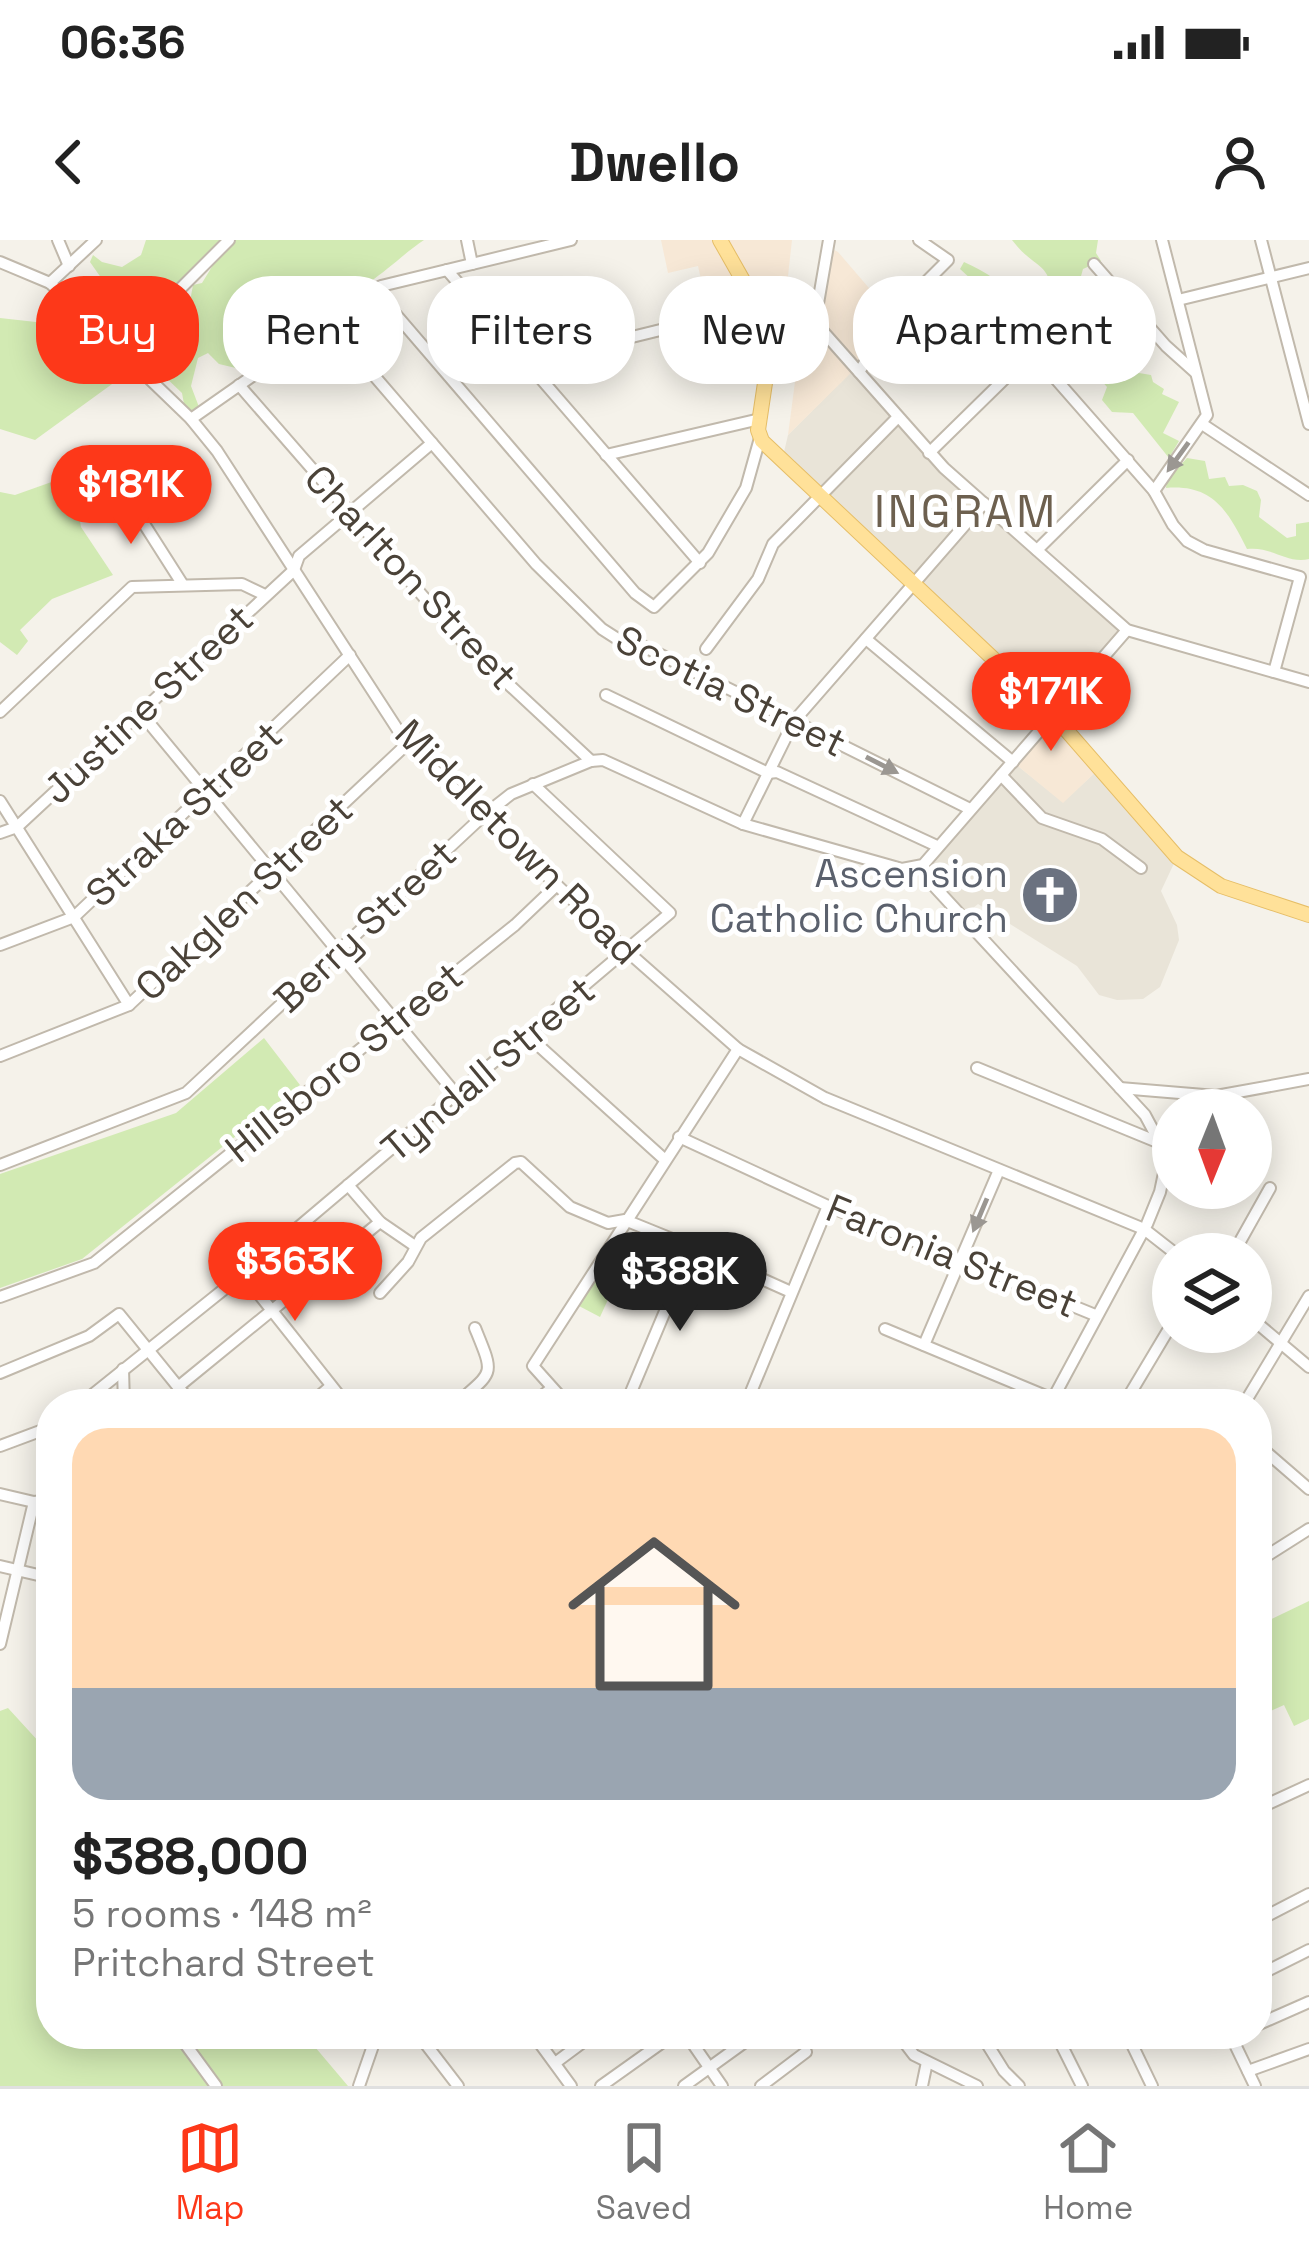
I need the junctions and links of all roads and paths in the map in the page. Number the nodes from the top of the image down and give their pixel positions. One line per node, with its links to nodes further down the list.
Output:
1 (58, 240): 14 (street)
2 (96, 240): 14 (street)
3 (230, 240): 18 (street)
4 (467, 240): 12 (street)
5 (571, 240): 12 (street)
6 (720, 240): 20 (main road)
7 (829, 240): 21 (street)
8 (919, 240): 22 (street)
9 (1162, 240): 26 (street)
10 (1262, 240): 23 (street)
11 (0, 262): 24 (street, Middletown Road)
12 (472, 264): 16 (street)
13 (1094, 264): 30 (street)
14 (68, 266): 17 (street)
15 (1309, 268): 23 (street)
16 (447, 270): 19 (street); 25 (street)
17 (58, 276)
18 (194, 276)
19 (452, 276)
20 (740, 276)
21 (820, 276)
22 (932, 276)
23 (1270, 277): 26 (street); 41 (street)
24 (36, 278)
25 (403, 282)
26 (1178, 300): 30 (street)
27 (403, 324): 54 (street)
28 (829, 340): 29 (street)
29 (853, 366)
30 (1198, 374): 40 (street)
31 (156, 384): 38 (street, Middletown Road)
32 (382, 384): 43 (street, Scotia Street)
33 (544, 384): 45 (street)
34 (767, 384): 39 (main road)
35 (869, 384): 37 (street)
36 (239, 385): 38 (street); 52 (street, Charlton Street)
37 (897, 418): 44 (street); 50 (street)
38 (191, 419): 55 (street, Middletown Road)
39 (760, 419): 42 (main road); 45 (street)
40 (1202, 424): 48 (street, one-way to 48); 49 (street)
41 (1309, 424)
42 (763, 441): 50 (main road); 54 (street)
43 (433, 443): 52 (street, Justine Street); 69 (street, Scotia Street)
44 (929, 452): 46 (street); 51 (street)
45 (606, 455): 54 (street)
46 (1128, 460): 48 (street); 53 (street)
47 (118, 483): 56 (street)
48 (1154, 491): 63 (street)
49 (1309, 495)
50 (818, 496): 57 (main road); 61 (street)
51 (984, 503): 53 (street); 57 (street)
52 (349, 515): 55 (street, Justine Street); 71 (street, Charlton Street)
53 (1037, 550): 59 (street)
54 (700, 563)
55 (294, 570): 58 (street, Justine Street); 62 (street, Middletown Road)
56 (182, 585): 58 (street); 66 (street)
57 (914, 585): 60 (street); 68 (main road)
58 (265, 596): 67 (street, Justine Street)
59 (1127, 630): 63 (street); 68 (street)
60 (866, 639): 69 (street); 72 (street)
61 (706, 650)
62 (350, 656): 70 (street, Middletown Road); 76 (street, Straka Street)
63 (1274, 672): 64 (street)
64 (1309, 682)
65 (606, 695): 73 (street)
66 (0, 712)
67 (140, 712): 76 (street); 81 (street, Justine Street)
68 (1054, 716): 72 (street); 88 (main road)
69 (794, 721): 73 (street); 78 (street, Scotia Street, one-way to 78)
70 (407, 744): 79 (street, Middletown Road); 86 (street, Oakglen Street)
71 (591, 761): 75 (street, Berry Street); 80 (street)
72 (1013, 762): 74 (street)
73 (768, 773): 80 (street); 83 (street)
74 (1000, 775): 78 (street); 85 (street)
75 (533, 784): 79 (street, Berry Street); 92 (street, Tyndall Street)
76 (207, 791): 86 (street); 89 (street, Straka Street)
77 (0, 801): 81 (street)
78 (970, 809): 83 (street)
79 (484, 816): 87 (street, Middletown Road); 91 (street, Berry Street)
80 (743, 824): 84 (street)
81 (17, 826): 82 (street, Justine Street); 89 (street)
82 (0, 833)
83 (937, 846): 84 (street)
84 (923, 865): 100 (street)
85 (1141, 868)
86 (274, 872): 91 (street); 93 (street, Oakglen Street)
87 (556, 886): 92 (street, Middletown Road); 94 (street, Hillsboro Street)
88 (1309, 915)
89 (74, 916): 90 (street, Straka Street); 93 (street)
90 (0, 945)
91 (339, 951): 94 (street); 106 (street, Berry Street)
92 (628, 952): 95 (street, Tyndall Street); 96 (street, Middletown Road)
93 (129, 1005): 97 (street, Oakglen Street)
94 (397, 1019): 101 (street); 122 (street, Hillsboro Street)
95 (528, 1036): 101 (street, Tyndall Street); 105 (street)
96 (738, 1048): 103 (street); 107 (street, Middletown Road)
97 (0, 1056)
98 (977, 1068): 104 (street)
99 (1309, 1079): 100 (street)
100 (1120, 1088): 102 (street)
101 (455, 1093): 108 (street, Tyndall Street)
102 (1152, 1125)
103 (679, 1136): 105 (street); 109 (street, Faronia Street)
104 (1152, 1140)
105 (664, 1159): 111 (street)
106 (0, 1165)
107 (999, 1170): 113 (street, Middletown Road); 116 (street, one-way to 116)
108 (348, 1185): 112 (street); 118 (street, Tyndall Street)
109 (829, 1206): 116 (street, Faronia Street); 119 (street)
110 (1152, 1207): 113 (street)
111 (625, 1220): 115 (street); 142 (street); 143 (street)
112 (380, 1222): 115 (street); 123 (street)
113 (1144, 1229): 114 (street, Middletown Road); 124 (street)
114 (1152, 1235)
115 (415, 1246): 120 (street)
116 (962, 1261): 124 (street, Faronia Street); 129 (street)
117 (742, 1270): 119 (street)
118 (243, 1274): 123 (street); 130 (street, Tyndall Street)
119 (791, 1292): 144 (street)
120 (380, 1293)
121 (1309, 1296): 128 (street)
122 (0, 1297)
123 (274, 1311): 135 (street); 136 (street)
124 (1095, 1315): 146 (street)
125 (475, 1328): 141 (street)
126 (885, 1329): 129 (street)
127 (1272, 1336): 128 (street)
128 (1281, 1343): 132 (street); 148 (street)
129 (924, 1345): 145 (street)
130 (148, 1349): 133 (street, Tyndall Street); 134 (street); 136 (street)
131 (1154, 1353): 147 (street)
132 (1309, 1367)
133 (123, 1369): 137 (street, Tyndall Street); 138 (street)
134 (0, 1373)
135 (332, 1386): 139 (street); 140 (street)
136 (178, 1387)
137 (99, 1389)
138 (124, 1389)
139 (328, 1389)
140 (334, 1389)
141 (473, 1389)
142 (551, 1389)
143 (633, 1389)
144 (752, 1389)
145 (1023, 1389)
146 (1059, 1389)
147 (1133, 1389)
148 (1253, 1389)
149 (36, 1433): 150 (street)
150 (0, 1446)
151 (1272, 1457): 152 (street)
152 (1309, 1489)
153 (0, 1494): 154 (street)
154 (34, 1502): 158 (street)
155 (1309, 1529): 156 (street)
156 (1272, 1552)
157 (0, 1566): 158 (street)
158 (18, 1570): 159 (street); 160 (street)
159 (36, 1575)
160 (0, 1644)
161 (1309, 1785): 162 (street)
162 (1272, 1802)
163 (1309, 1894): 164 (street)
164 (1272, 1913)
165 (1309, 1950): 166 (street)
166 (1272, 1968)
167 (1309, 2002): 168 (street)
168 (1272, 2018)
169 (189, 2049): 188 (street)
170 (370, 2049): 189 (street)
171 (430, 2049): 190 (street)
172 (545, 2049): 184 (street)
173 (574, 2049): 184 (street)
174 (653, 2049): 192 (street)
175 (696, 2049): 186 (street)
176 (735, 2049): 186 (street)
177 (909, 2049): 185 (street)
178 (990, 2049): 198 (street)
179 (1064, 2049): 199 (street)
180 (1134, 2049): 200 (street)
181 (1239, 2049): 187 (street)
182 (1309, 2049): 187 (street)
183 (806, 2052): 195 (street)
184 (555, 2062): 191 (street)
185 (927, 2062): 196 (street); 197 (street)
186 (709, 2068): 193 (street); 194 (street)
187 (1248, 2071): 201 (street)
188 (215, 2086)
189 (359, 2086)
190 (458, 2086)
191 (571, 2086)
192 (601, 2086)
193 (684, 2086)
194 (722, 2086)
195 (761, 2086)
196 (922, 2086)
197 (977, 2086)
198 (1019, 2086)
199 (1082, 2086)
200 (1152, 2086)
201 (1255, 2086)

